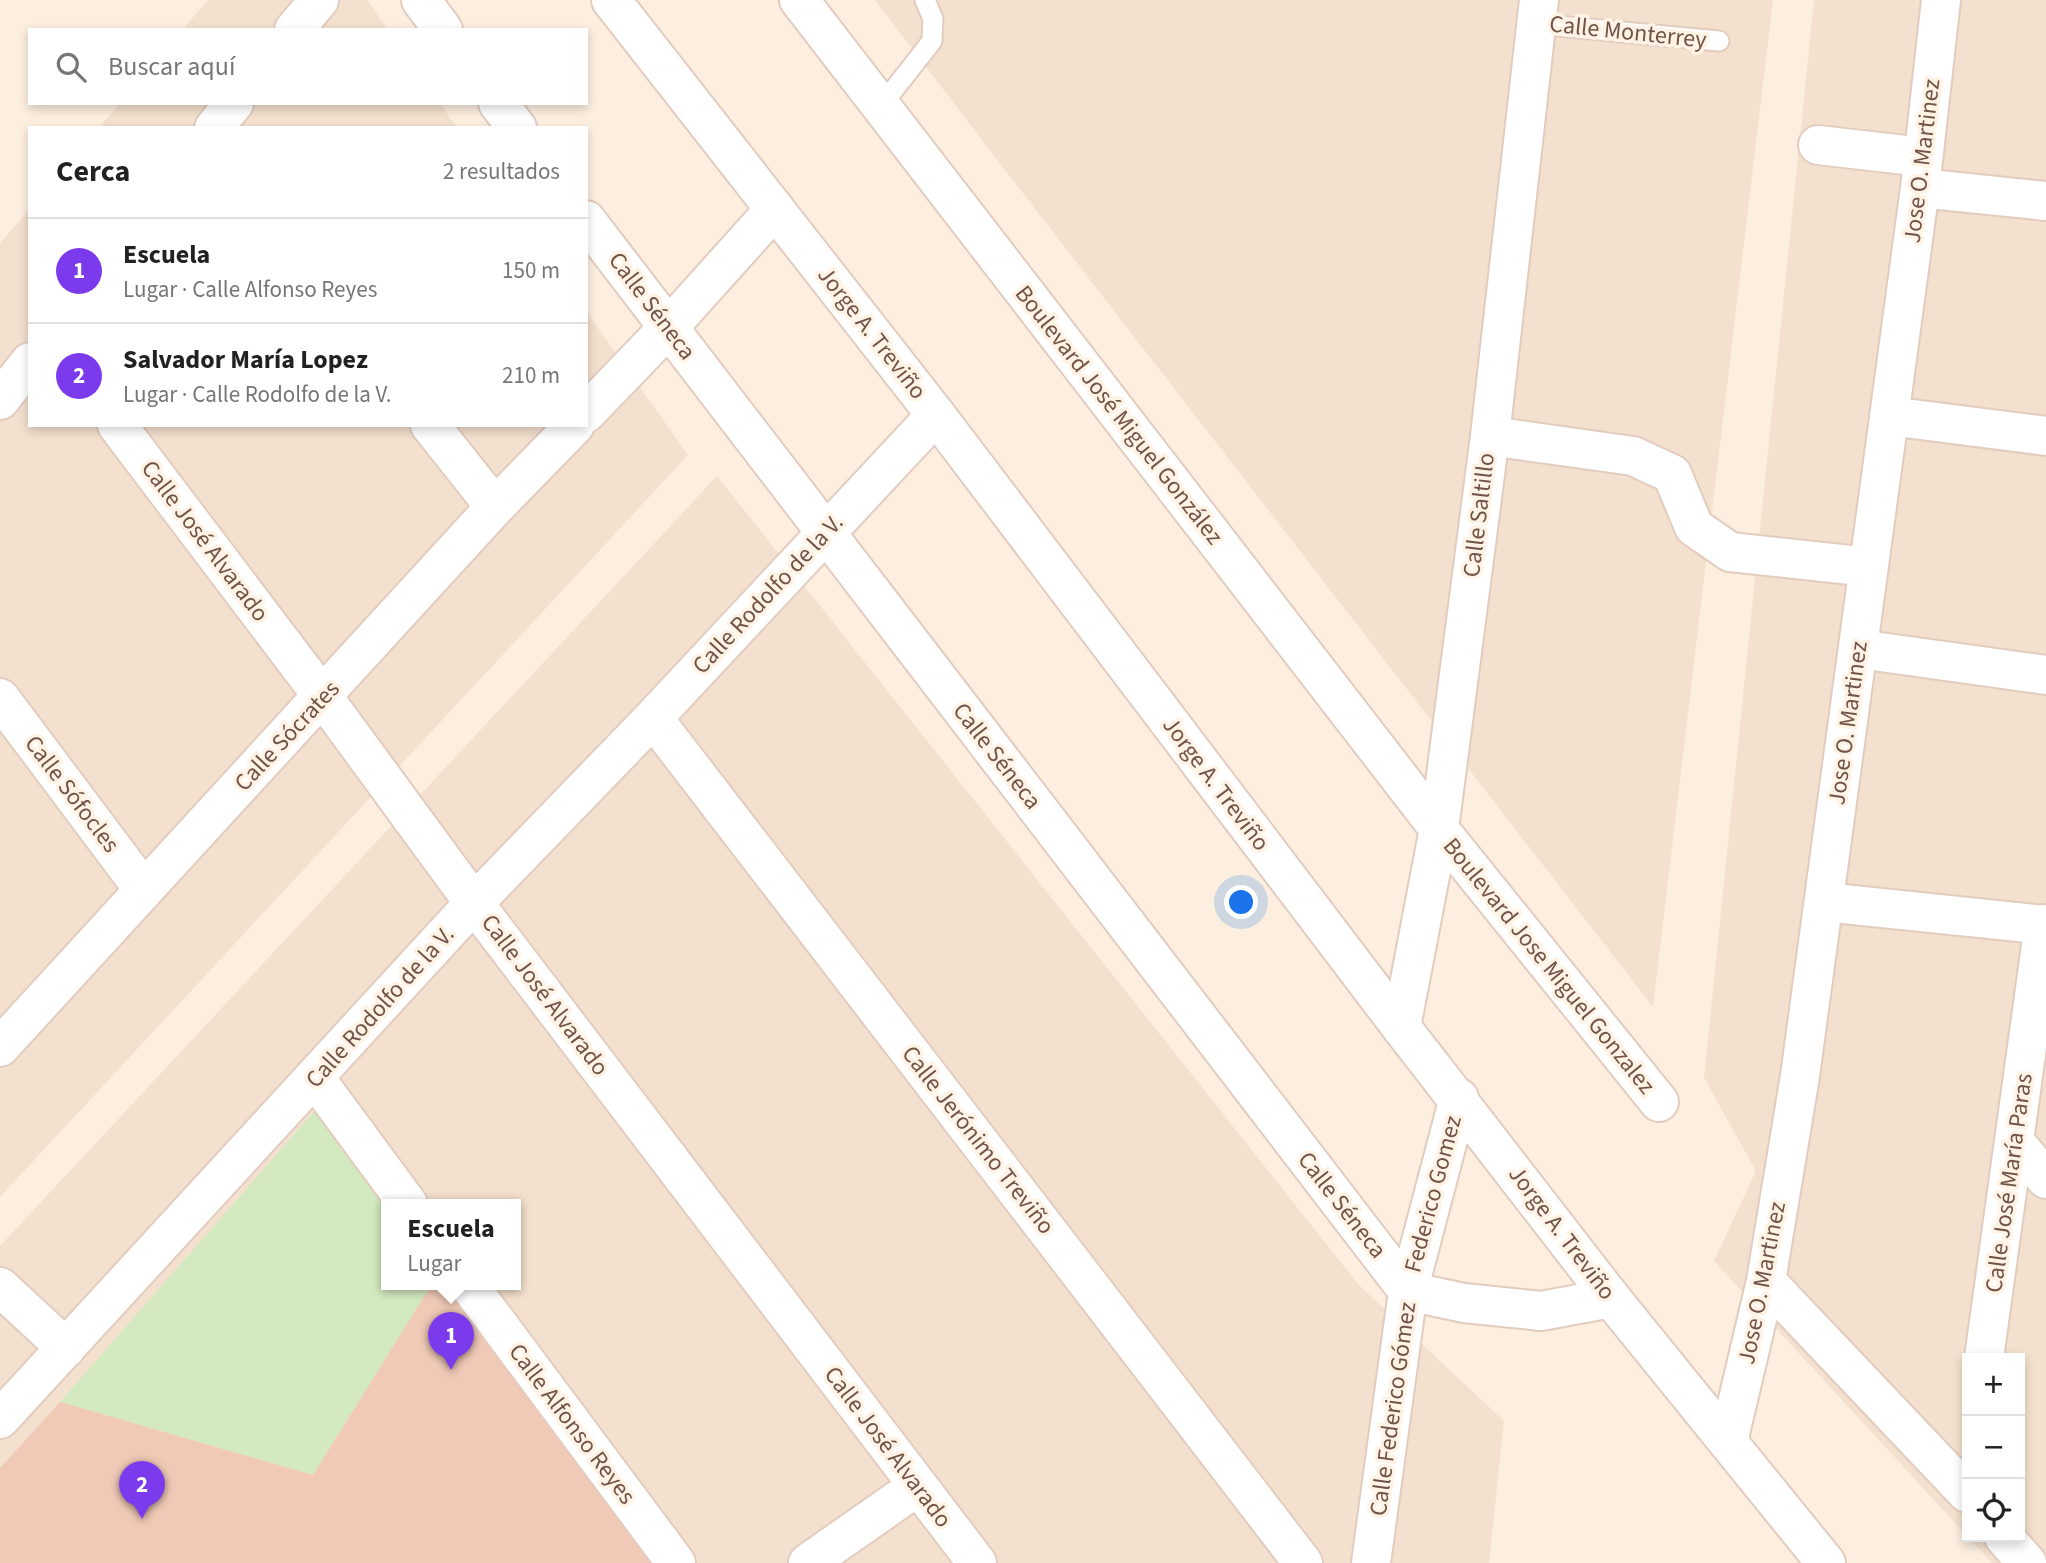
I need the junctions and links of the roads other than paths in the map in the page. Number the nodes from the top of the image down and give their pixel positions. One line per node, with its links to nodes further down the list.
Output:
1 (319, 0): 8 (street)
2 (421, 0): 9 (street)
3 (611, 0): 19 (street, Jorge A. Treviño)
4 (799, 0): 13 (street, Boulevard José Miguel González)
5 (925, 0): 13 (lane)
6 (1941, 0): 17 (street, Jose O. Martinez)
7 (1538, 12): 10 (lane, Calle Monterrey); 30 (street, Calle Saltillo)
8 (296, 28)
9 (442, 28)
10 (1719, 41)
11 (232, 105): 14 (street)
12 (500, 105): 15 (street)
13 (881, 107): 40 (street, Boulevard José Miguel González)
14 (216, 126)
15 (515, 126)
16 (1818, 145): 17 (street)
17 (1922, 172): 18 (street); 26 (street, Jose O. Martinez)
18 (2046, 201)
19 (775, 209): 21 (street); 25 (street, Jorge A. Treviño)
20 (588, 222): 21 (street, Calle Séneca)
21 (668, 328): 24 (street); 33 (street, Calle Séneca)
22 (28, 365): 23 (street)
23 (0, 400)
24 (588, 411)
25 (936, 415): 33 (street, Calle Rodolfo de la V.); 45 (street, Jorge A. Treviño)
26 (1889, 416): 31 (street); 34 (street, Jose O. Martinez)
27 (119, 427): 37 (street, Calle José Alvarado)
28 (432, 427): 32 (street)
29 (573, 427): 32 (street, Calle Sócrates)
30 (1490, 436): 34 (street); 40 (street, Calle Saltillo)
31 (2046, 436)
32 (495, 507): 37 (street, Calle Sócrates)
33 (825, 532): 39 (street, Calle Rodolfo de la V.); 56 (street, Calle Séneca)
34 (1868, 567): 35 (street, Jose O. Martinez)
35 (1859, 649): 36 (street); 42 (street, Jose O. Martinez)
36 (2046, 675)
37 (323, 697): 41 (street, Calle Sócrates); 43 (street, Calle José Alvarado)
38 (0, 698): 41 (street, Calle Sófocles)
39 (653, 718): 43 (street, Calle Rodolfo de la V.); 68 (street, Calle Jerónimo Treviño)
40 (1439, 829): 45 (street, Calle Saltillo); 49 (street, Boulevard Jose Miguel Gonzalez)
41 (144, 890): 46 (street, Calle Sócrates)
42 (1824, 902): 44 (street); 53 (street, Jose O. Martinez)
43 (474, 903): 47 (street, Calle Rodolfo de la V.); 63 (street, Calle José Alvarado)
44 (2045, 925): 50 (street, Calle José María Paras)
45 (1401, 1027): 48 (street, Jorge A. Treviño)
46 (0, 1047)
47 (315, 1078): 52 (street); 58 (street, Calle Rodolfo de la V.)
48 (1458, 1097): 56 (street, Federico Gomez); 57 (street, Jorge A. Treviño)
49 (1659, 1102)
50 (2015, 1142): 51 (street); 59 (street, Calle José María Paras)
51 (2046, 1179)
52 (404, 1199)
53 (1766, 1281): 61 (street, Jose O. Martinez); 62 (street)
54 (0, 1287): 58 (street)
55 (472, 1290): 65 (street, Calle Alfonso Reyes)
56 (1408, 1291): 57 (street, Calle Federico Gómez); 69 (street, Calle Federico Gómez)
57 (1611, 1298): 61 (street, Jorge A. Treviño)
58 (66, 1348): 60 (street, Calle Rodolfo de la V.)
59 (1985, 1353)
60 (0, 1419)
61 (1728, 1442): 70 (street, Jorge A. Treviño)
62 (1962, 1481)
63 (918, 1486): 66 (street); 67 (street, Calle José Alvarado)
64 (2008, 1542): 71 (street)
65 (676, 1563)
66 (808, 1563)
67 (976, 1563)
68 (1303, 1563)
69 (1371, 1563)
70 (1826, 1563)
71 (2027, 1563)

